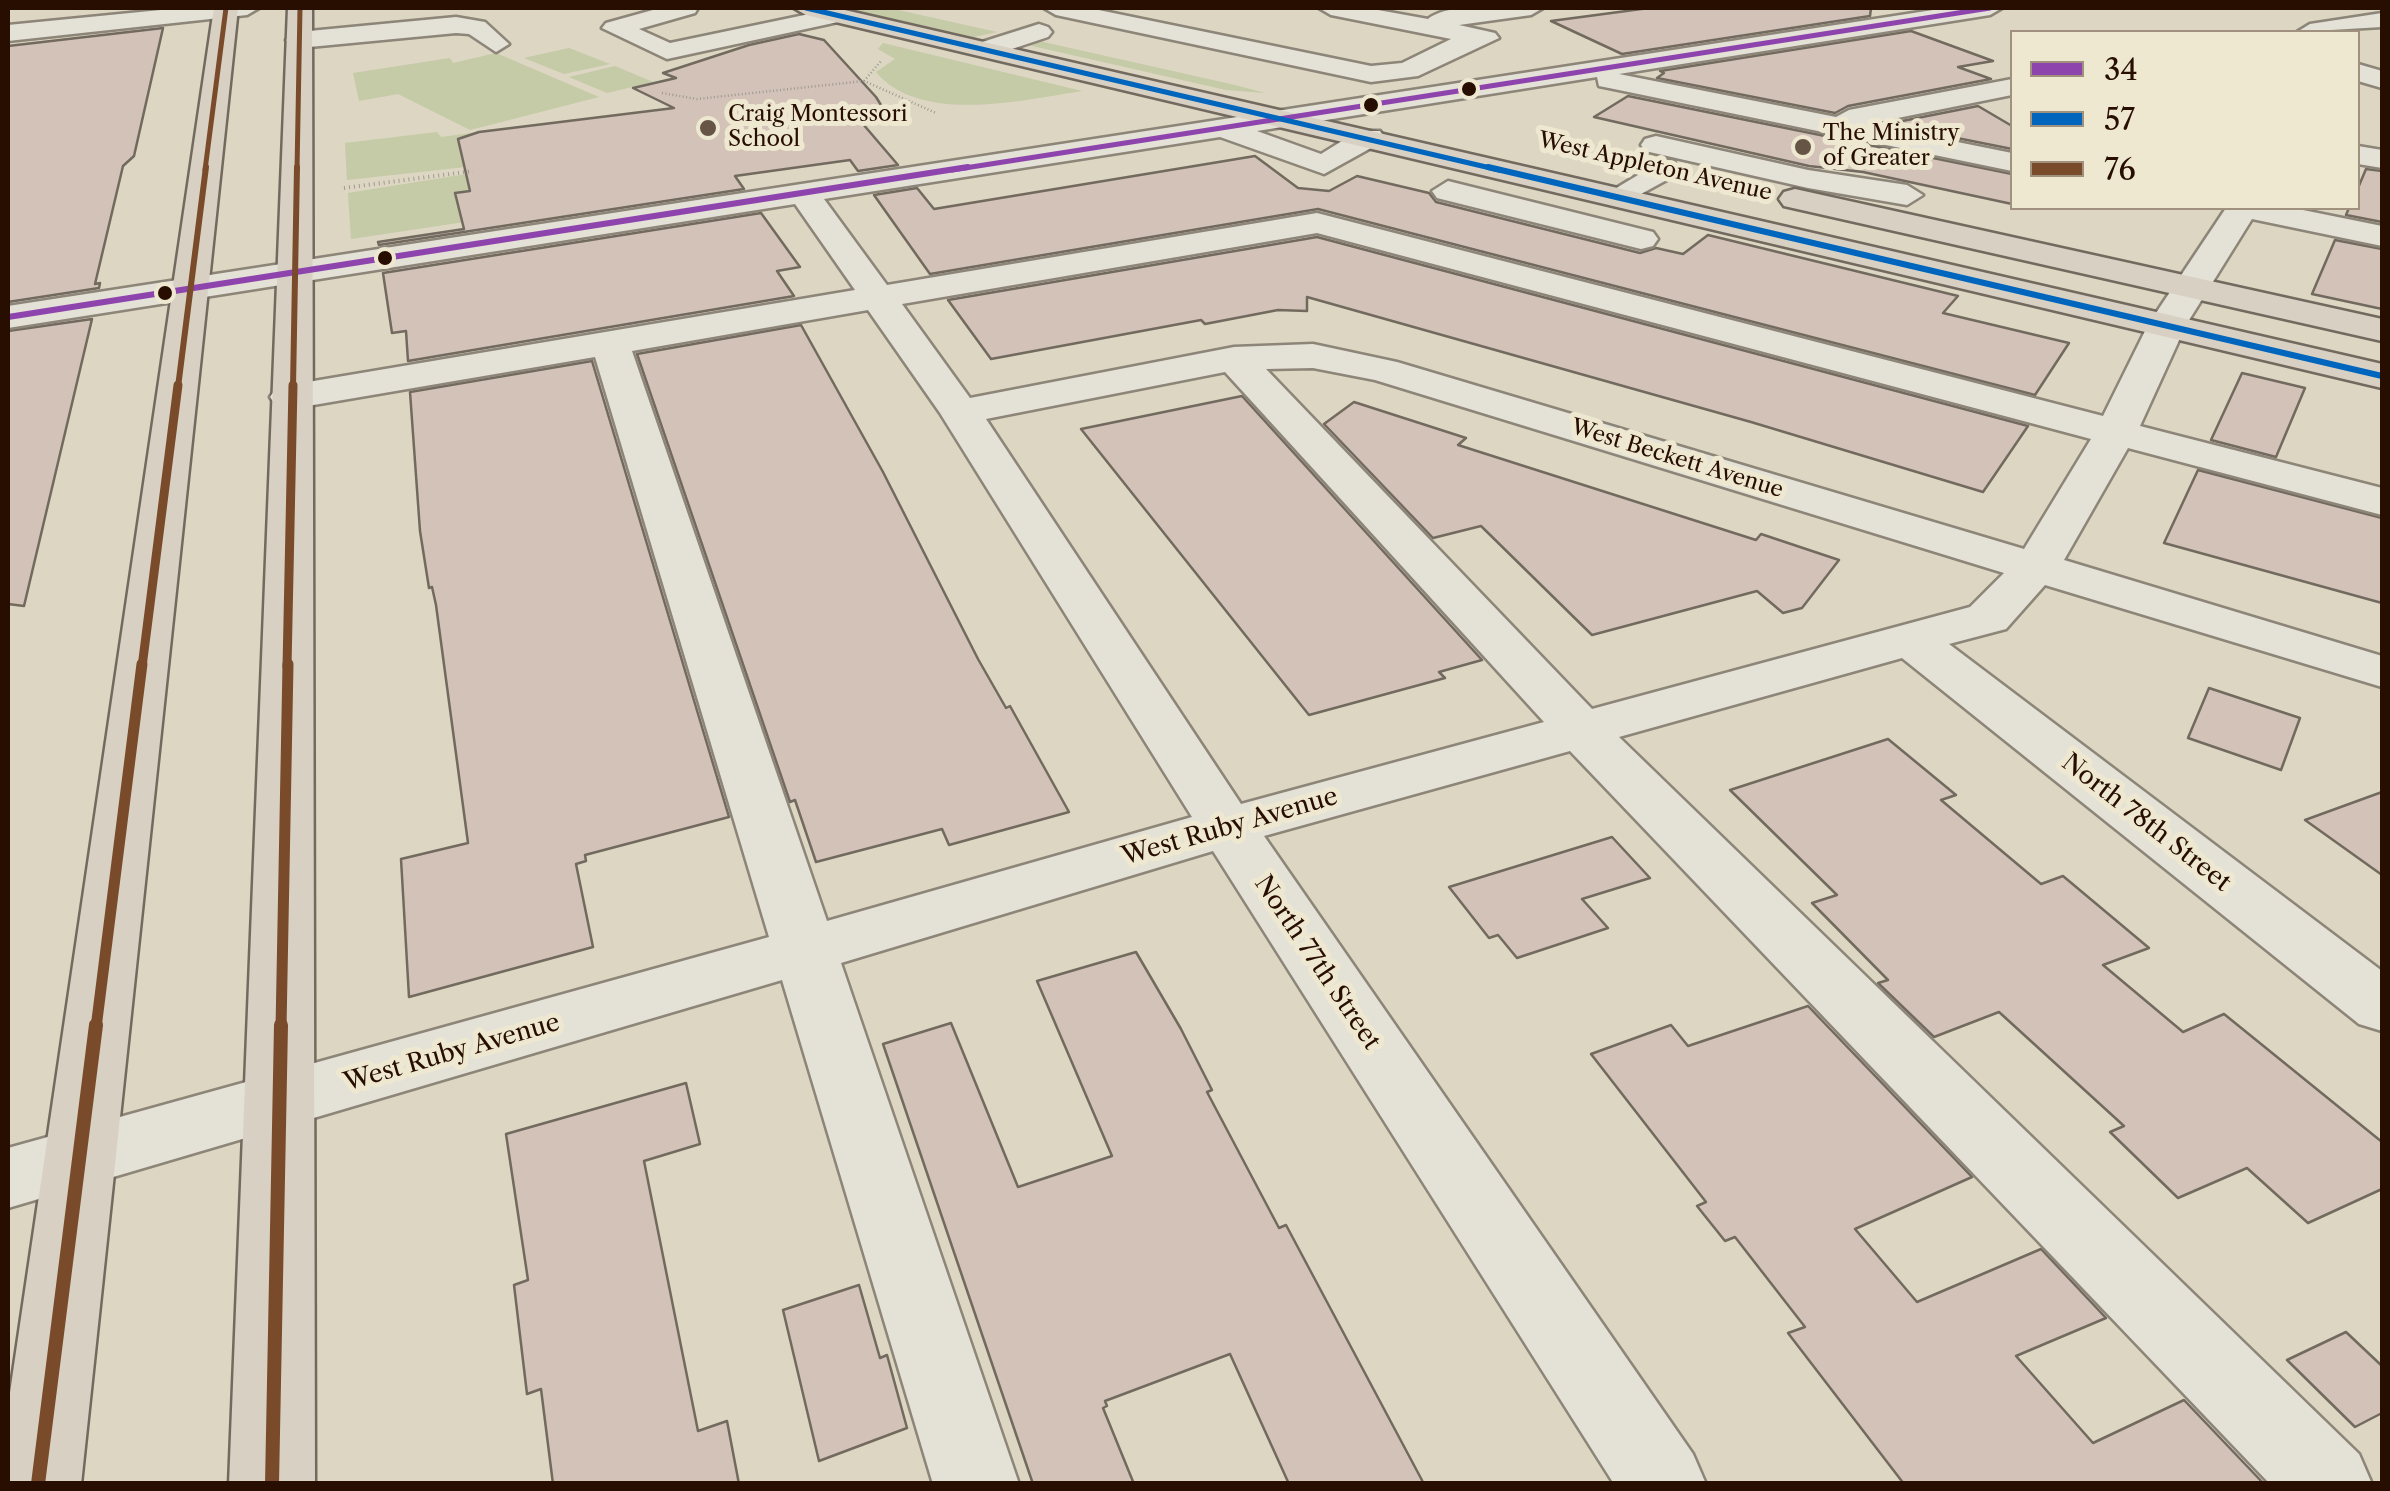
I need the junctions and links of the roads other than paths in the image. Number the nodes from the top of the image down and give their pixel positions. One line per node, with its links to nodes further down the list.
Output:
1 (24, 8): 22 (street)
2 (233, 8): 22 (street); 56 (main road)
3 (300, 8): 23 (main road)
4 (494, 8): 14 (street)
5 (686, 8): 12 (street)
6 (806, 8): 12 (main road, West Appleton Avenue)
7 (1056, 8): 18 (street)
8 (1331, 8): 17 (street)
9 (1532, 8): 17 (street)
10 (2365, 8): 13 (street)
11 (1934, 11): 16 (street); 29 (street)
12 (838, 15): 27 (main road, West Appleton Avenue)
13 (2382, 16): 19 (street)
14 (400, 17)
15 (983, 20): 20 (main road)
16 (1992, 20)
17 (1424, 25): 21 (street)
18 (1162, 30): 21 (street); 26 (street)
19 (2319, 30)
20 (1039, 32): 26 (main road); 27 (street)
21 (1478, 36): 25 (street)
22 (10, 37)
23 (300, 40): 24 (street); 55 (main road)
24 (496, 44)
25 (1516, 44)
26 (1110, 47)
27 (988, 49): 32 (main road, West Appleton Avenue)
28 (1554, 51): 29 (street)
29 (1598, 70): 31 (street); 34 (street)
30 (2010, 87): 33 (street)
31 (1715, 103): 36 (street); 40 (street)
32 (1297, 104): 34 (main road, West Appleton Avenue); 37 (street)
33 (1912, 106): 36 (street); 39 (street)
34 (1374, 121): 35 (main road, West Appleton Avenue); 37 (street); 42 (main road, West Appleton Avenue)
35 (1456, 123)
36 (1820, 124): 39 (street)
37 (1223, 129): 43 (street)
38 (964, 141): 43 (street)
39 (1955, 150): 41 (street); 46 (street)
40 (1640, 158): 46 (street); 47 (street); 51 (main road, West Appleton Avenue)
41 (2010, 162)
42 (1488, 165): 44 (street); 47 (main road, West Appleton Avenue)
43 (987, 166): 45 (street)
44 (1448, 191): 52 (street); 54 (street)
45 (804, 194): 55 (street); 58 (street, North 77th Street)
46 (1906, 195): 51 (street)
47 (1619, 196): 48 (main road, West Appleton Avenue)
48 (1681, 210): 54 (street); 59 (main road, West Appleton Avenue)
49 (2244, 210): 59 (street, West Ruby Avenue)
50 (2255, 210): 53 (street)
51 (1881, 218): 59 (main road, West Appleton Avenue)
52 (1399, 222): 57 (street); 58 (street)
53 (2382, 236)
54 (1642, 239): 57 (street)
55 (292, 273): 56 (street); 65 (main road)
56 (189, 289): 60 (street); 77 (main road)
57 (1572, 290): 67 (street)
58 (878, 297): 62 (street); 66 (street, North 77th Street)
59 (2179, 307): 61 (main road, West Appleton Avenue); 64 (main road, West Appleton Avenue); 67 (street, West Ruby Avenue)
60 (8, 317)
61 (2382, 330)
62 (610, 342): 65 (street); 74 (street)
63 (1234, 359): 66 (street, West Beckett Avenue); 69 (street, West Beckett Avenue); 72 (street)
64 (2382, 376)
65 (290, 396): 76 (main road)
66 (960, 412): 73 (street, North 77th Street)
67 (2117, 431): 68 (street); 69 (street, West Ruby Avenue)
68 (2382, 502)
69 (2036, 566): 70 (street, West Ruby Avenue); 71 (street, West Beckett Avenue)
70 (1910, 639): 72 (street, West Ruby Avenue); 75 (street, North 78th Street)
71 (2382, 672)
72 (1581, 730): 73 (street, West Ruby Avenue); 83 (street)
73 (1227, 828): 74 (street, West Ruby Avenue); 82 (street, North 77th Street)
74 (803, 952): 76 (street, West Ruby Avenue); 81 (street)
75 (2382, 1006)
76 (280, 1104): 77 (street, West Ruby Avenue); 80 (main road)
77 (84, 1156): 78 (street, West Ruby Avenue); 79 (main road)
78 (8, 1178)
79 (38, 1484)
80 (272, 1484)
81 (976, 1484)
82 (1663, 1484)
83 (2329, 1484)

